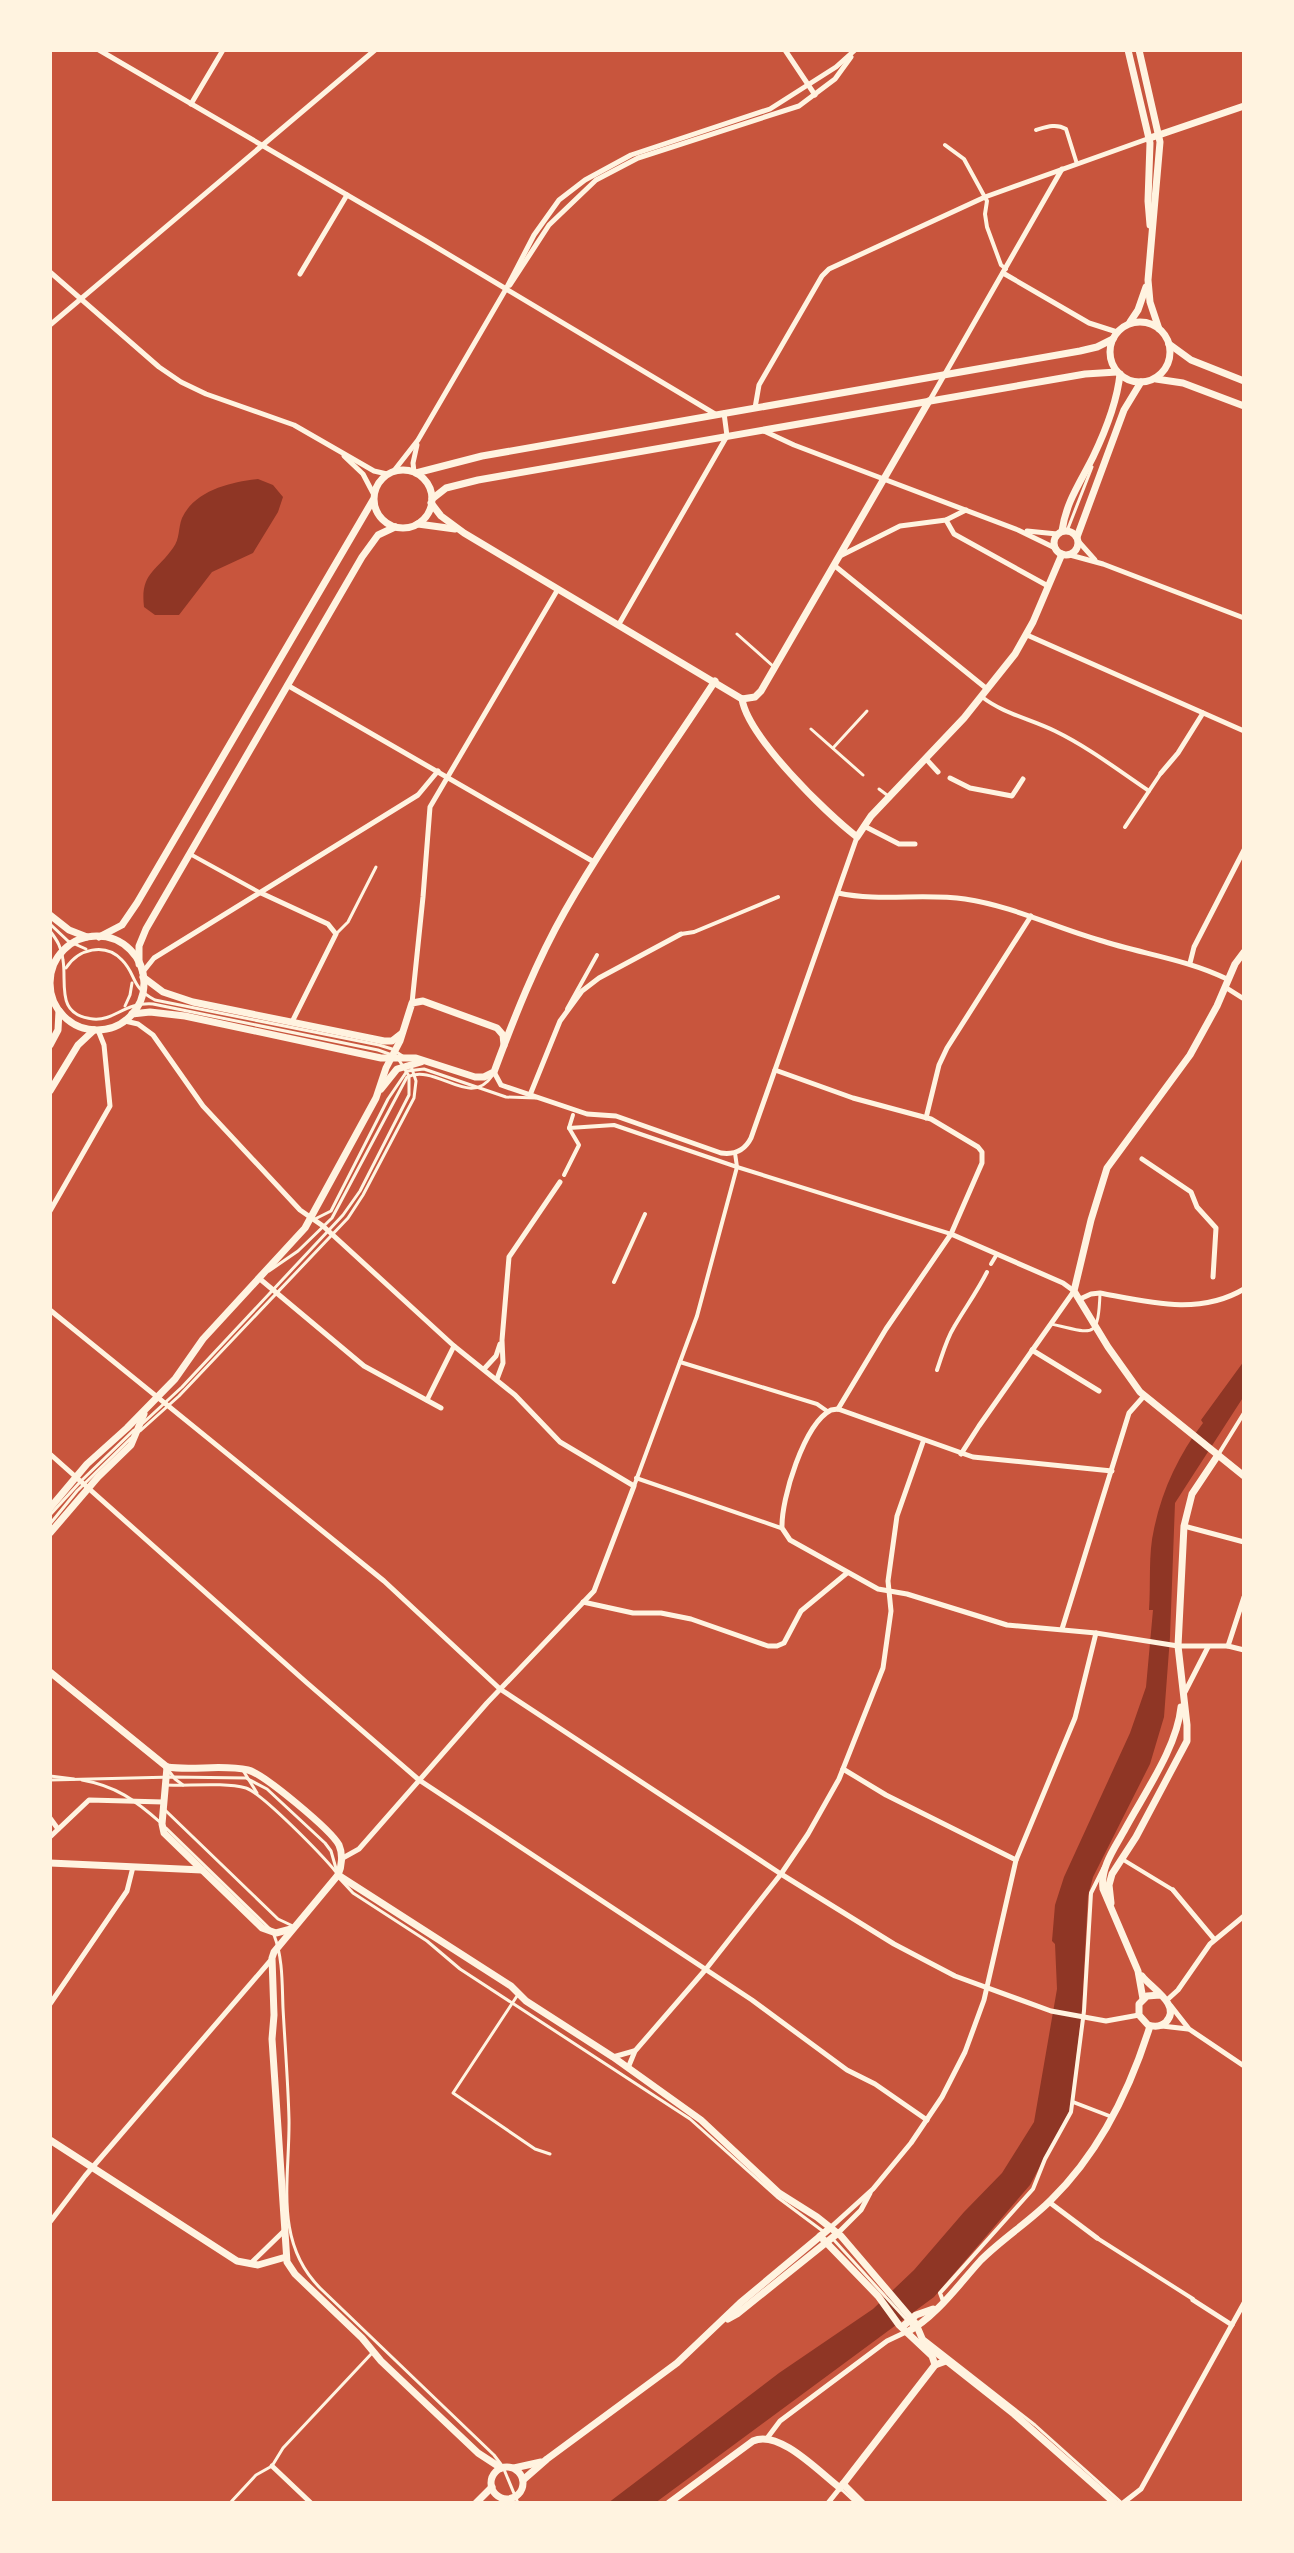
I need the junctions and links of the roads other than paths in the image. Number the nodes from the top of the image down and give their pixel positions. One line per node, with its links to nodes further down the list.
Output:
1 (99, 50): 10 (street)
2 (223, 50): 10 (street)
3 (375, 50): 15 (street)
4 (785, 50): 8 (street)
5 (855, 50): 8 (street); 9 (street)
6 (1128, 50): 14 (street)
7 (1139, 50): 13 (street)
8 (808, 85): 9 (street); 26 (street)
9 (815, 95): 26 (street)
10 (191, 104): 15 (street)
11 (1244, 106): 13 (street)
12 (1036, 130): 17 (street)
13 (1159, 135): 14 (street); 21 (street)
14 (1150, 138): 17 (street); 21 (street)
15 (262, 145): 19 (street); 27 (street)
16 (945, 145): 20 (street)
17 (1077, 164): 18 (street)
18 (1063, 169): 20 (street); 22 (street)
19 (347, 195): 24 (street); 26 (street)
20 (985, 197): 22 (street); 40 (street)
21 (1152, 233): 25 (street)
22 (1005, 271): 31 (street); 34 (street)
23 (50, 272): 27 (street)
24 (300, 274)
25 (1148, 280): 28 (street); 30 (street)
26 (506, 289): 41 (street); 44 (street)
27 (81, 299): 29 (street); 45 (street)
28 (1128, 324): 30 (street); 31 (street)
29 (50, 325)
30 (1159, 329): 32 (street)
31 (1115, 336): 33 (street); 34 (street)
32 (1169, 344): 35 (street); 36 (street)
33 (1119, 373): 37 (street); 38 (street); 56 (street)
34 (944, 375): 38 (street); 40 (street)
35 (1154, 379): 37 (street); 39 (street)
36 (1244, 381)
37 (1141, 382): 58 (street)
38 (929, 401): 42 (street); 48 (street)
39 (1244, 406)
40 (755, 408): 41 (street)
41 (720, 414): 43 (street); 47 (street)
42 (763, 430): 43 (street); 48 (street)
43 (727, 436): 50 (street); 66 (street)
44 (418, 440): 46 (street); 47 (street)
45 (331, 445): 46 (street); 49 (street)
46 (390, 473): 47 (street); 49 (street)
47 (415, 473): 50 (street)
48 (884, 479): 51 (street); 60 (street)
49 (374, 498): 54 (street); 109 (street)
50 (432, 501): 53 (street); 57 (street)
51 (966, 510): 52 (street); 55 (street)
52 (946, 520): 60 (street); 63 (street)
53 (418, 524): 54 (street); 57 (street)
54 (395, 527): 71 (street)
55 (1018, 530): 56 (street); 59 (street)
56 (1062, 532): 58 (street); 59 (street)
57 (464, 533): 64 (street)
58 (1078, 540): 59 (street); 61 (street)
59 (1062, 552): 61 (street); 63 (street)
60 (841, 555): 62 (street)
61 (1103, 564): 65 (street)
62 (835, 566): 69 (street); 72 (street)
63 (1048, 586): 68 (street)
64 (558, 589): 66 (street); 85 (street)
65 (1244, 618)
66 (619, 624): 70 (street)
67 (737, 634): 69 (lane)
68 (1027, 635): 72 (street); 76 (street)
69 (774, 667): 74 (street)
70 (715, 681): 74 (street); 97 (street)
71 (287, 685): 81 (street); 96 (street)
72 (988, 689): 73 (street)
73 (982, 697): 80 (street); 89 (street)
74 (742, 699): 93 (street)
75 (867, 711): 79 (lane)
76 (1203, 713): 78 (street); 83 (street)
77 (811, 729): 79 (lane)
78 (1244, 731)
79 (833, 748): 84 (lane)
80 (927, 760): 82 (street); 90 (street)
81 (438, 771): 85 (street); 99 (street)
82 (938, 772)
83 (1161, 773): 89 (street)
84 (863, 775)
85 (447, 777): 97 (street); 125 (street)
86 (950, 778): 87 (street)
87 (1023, 779)
88 (879, 789): 90 (lane)
89 (1149, 791): 92 (street)
90 (889, 798): 91 (street)
91 (863, 825): 93 (street); 94 (street)
92 (1125, 827)
93 (857, 837): 100 (street)
94 (915, 844)
95 (1244, 850): 116 (street)
96 (189, 854): 99 (street); 117 (street)
97 (594, 862): 130 (street)
98 (376, 867): 106 (lane)
99 (261, 893): 106 (street); 120 (street)
100 (838, 893): 103 (street); 140 (street)
101 (778, 897): 107 (street)
102 (50, 915): 108 (street)
103 (1031, 916): 116 (street); 148 (street)
104 (50, 924): 110 (lane)
105 (50, 931): 112 (lane)
106 (336, 934): 133 (street)
107 (681, 934): 129 (street)
108 (89, 937): 109 (street); 110 (street)
109 (99, 937): 117 (street)
110 (72, 944): 111 (lane); 112 (street)
111 (90, 950): 118 (lane); 121 (lane)
112 (62, 952): 118 (lane); 119 (street)
113 (1244, 952): 122 (street)
114 (597, 955): 129 (street)
115 (50, 962): 119 (street)
116 (1190, 963): 122 (street)
117 (139, 964): 120 (street)
118 (64, 972): 127 (lane)
119 (51, 973): 128 (street)
120 (143, 975): 123 (street); 133 (street)
121 (132, 979): 123 (lane); 127 (lane)
122 (1226, 983): 124 (street); 150 (street)
123 (143, 992): 126 (street); 139 (lane)
124 (1244, 999)
125 (412, 1003): 134 (street); 136 (street)
126 (139, 1004): 127 (lane); 131 (street); 139 (lane)
127 (122, 1009)
128 (59, 1011): 135 (street); 137 (street)
129 (566, 1011): 144 (street)
130 (516, 1013): 134 (street); 138 (street)
131 (132, 1014): 132 (street); 139 (street)
132 (125, 1021): 135 (street); 159 (street)
133 (292, 1022): 136 (street)
134 (495, 1027): 138 (street)
135 (96, 1030): 143 (street); 157 (street)
136 (403, 1032): 139 (street)
137 (50, 1045)
138 (503, 1047): 141 (street)
139 (403, 1064): 141 (street); 142 (lane); 145 (street); 145 (street); 159 (lane); 160 (lane); 160 (lane)
140 (775, 1070): 148 (street); 152 (street)
141 (494, 1072): 142 (lane); 144 (street)
142 (481, 1088): 146 (lane)
143 (50, 1091)
144 (530, 1095): 146 (street)
145 (376, 1098): 159 (street)
146 (540, 1098): 152 (street)
147 (573, 1115): 149 (street)
148 (926, 1118): 161 (street)
149 (569, 1128): 154 (street); 155 (street)
150 (1122, 1144): 151 (street); 169 (street)
151 (1130, 1150)
152 (735, 1153): 154 (street)
153 (1142, 1159): 166 (street)
154 (737, 1167): 161 (street); 179 (street)
155 (564, 1175)
156 (560, 1182): 176 (street)
157 (50, 1211)
158 (645, 1214): 167 (street)
159 (311, 1220): 160 (street); 165 (street)
160 (328, 1231): 165 (lane); 170 (lane); 177 (street)
161 (951, 1234): 162 (street); 190 (street)
162 (997, 1254): 163 (street); 169 (street)
163 (991, 1264)
164 (987, 1272): 181 (street)
165 (263, 1276): 170 (street); 185 (street)
166 (1213, 1277)
167 (614, 1282)
168 (1244, 1289): 171 (street)
169 (1074, 1291): 172 (street); 174 (street)
170 (274, 1292): 186 (street); 188 (lane)
171 (1100, 1293): 172 (street); 175 (lane)
172 (1080, 1299): 175 (street)
173 (50, 1310): 185 (street)
174 (1051, 1324): 175 (lane); 178 (street)
175 (1096, 1327): 184 (street)
176 (502, 1340): 180 (street); 182 (street)
177 (454, 1346): 180 (street); 186 (street)
178 (1032, 1350): 183 (street); 197 (street)
179 (680, 1362): 191 (street); 200 (street)
180 (484, 1369): 182 (street)
181 (937, 1370)
182 (497, 1379): 202 (street)
183 (1099, 1391)
184 (1144, 1396): 195 (street); 198 (street)
185 (157, 1397): 187 (street); 188 (street)
186 (427, 1400): 189 (street)
187 (149, 1405): 193 (street); 201 (street)
188 (167, 1405): 193 (lane); 193 (lane); 221 (street)
189 (441, 1408)
190 (838, 1409): 191 (street); 194 (street)
191 (827, 1411): 207 (street)
192 (1244, 1413): 195 (street)
193 (138, 1430): 201 (street)
194 (923, 1442): 197 (street); 211 (street)
195 (1214, 1452): 199 (street); 206 (street)
196 (50, 1454): 201 (street)
197 (961, 1454): 198 (street)
198 (1112, 1471): 214 (street)
199 (1244, 1476)
200 (636, 1478): 202 (street); 207 (street)
201 (83, 1482): 203 (street); 204 (lane); 205 (lane); 208 (street); 230 (street)
202 (634, 1486): 213 (street)
203 (50, 1508)
204 (50, 1515)
205 (50, 1524)
206 (1184, 1526): 209 (street); 216 (street)
207 (782, 1528): 210 (street)
208 (50, 1533)
209 (1244, 1542)
210 (847, 1573): 211 (street); 213 (street)
211 (888, 1592): 214 (street); 225 (street)
212 (1244, 1597): 217 (street)
213 (582, 1602): 221 (street)
214 (1062, 1629): 215 (street)
215 (1096, 1633): 216 (street); 241 (street)
216 (1176, 1645): 218 (street); 222 (street)
217 (1228, 1646): 218 (street); 219 (street)
218 (1208, 1647): 222 (street)
219 (1244, 1650)
220 (50, 1672): 223 (street)
221 (500, 1689): 230 (street); 246 (street)
222 (1182, 1697): 240 (street); 244 (street)
223 (167, 1767): 224 (street); 229 (street)
224 (242, 1769): 228 (lane); 239 (street)
225 (843, 1769): 241 (street); 246 (street)
226 (50, 1778): 227 (lane)
227 (79, 1779): 229 (lane); 233 (lane)
228 (248, 1779): 229 (lane); 232 (lane); 247 (lane)
229 (168, 1780): 231 (lane); 231 (lane); 234 (street)
230 (419, 1780): 239 (street); 256 (street)
231 (187, 1786): 232 (lane)
232 (262, 1799): 247 (lane)
233 (137, 1801): 234 (street); 236 (lane); 237 (street)
234 (163, 1806): 236 (street); 251 (lane)
235 (50, 1818): 237 (street)
236 (162, 1824): 245 (street); 252 (lane)
237 (58, 1829): 238 (street)
238 (50, 1837)
239 (341, 1859): 247 (street)
240 (1122, 1859): 248 (street); 249 (street)
241 (1016, 1860): 258 (street)
242 (50, 1863): 243 (street)
243 (133, 1867): 245 (street); 263 (street)
244 (1106, 1867): 249 (street); 265 (street)
245 (202, 1870): 252 (street)
246 (781, 1874): 256 (street); 258 (street)
247 (338, 1875): 251 (street); 259 (street); 262 (lane)
248 (1173, 1890): 253 (street)
249 (1111, 1903): 257 (street)
250 (1244, 1916): 253 (street)
251 (295, 1927): 252 (street); 254 (street)
252 (272, 1932): 254 (lane)
253 (1214, 1939): 261 (street)
254 (278, 1948): 255 (street); 302 (lane)
255 (272, 1958): 278 (street); 282 (street)
256 (706, 1969): 269 (street); 275 (street)
257 (1138, 1971): 260 (street); 261 (street)
258 (986, 1988): 265 (street); 275 (street)
259 (519, 1993): 262 (lane); 270 (street)
260 (1143, 1999): 261 (street); 264 (street)
261 (1166, 2000): 266 (street); 268 (street)
262 (512, 2003): 277 (lane); 283 (lane)
263 (50, 2004)
264 (1139, 2015): 265 (street); 267 (street)
265 (1083, 2017): 273 (street)
266 (1160, 2025): 267 (street); 268 (street)
267 (1150, 2026): 274 (street)
268 (1189, 2029): 271 (street)
269 (635, 2051): 270 (street); 272 (street)
270 (613, 2057): 272 (street)
271 (1244, 2066)
272 (628, 2068): 283 (street)
273 (1073, 2102): 274 (street); 290 (street)
274 (1113, 2117): 280 (street)
275 (927, 2120): 279 (street)
276 (50, 2140): 278 (street)
277 (550, 2154)
278 (93, 2168): 281 (street); 287 (street)
279 (873, 2189): 283 (street); 284 (street)
280 (1049, 2202): 285 (street); 290 (street)
281 (50, 2222)
282 (285, 2230): 286 (street); 287 (street)
283 (825, 2232): 284 (street); 284 (street); 292 (street)
284 (833, 2238): 288 (street); 288 (street); 292 (street)
285 (1097, 2238): 289 (street)
286 (286, 2257): 287 (street); 295 (street)
287 (249, 2265)
288 (882, 2292): 293 (street); 293 (street)
289 (1193, 2300): 294 (street)
290 (943, 2302): 293 (street)
291 (1244, 2303): 294 (street)
292 (726, 2319): 300 (street)
293 (909, 2325): 296 (street); 297 (street); 298 (street); 318 (lane)
294 (1232, 2325): 318 (street)
295 (373, 2352): 299 (street); 301 (lane)
296 (946, 2361): 297 (street); 317 (street)
297 (935, 2365): 306 (street)
298 (768, 2437): 306 (street); 313 (street)
299 (478, 2453): 302 (street); 305 (street)
300 (547, 2459): 303 (street); 304 (street)
301 (272, 2466): 308 (lane); 309 (street)
302 (502, 2468): 303 (street); 305 (street); 307 (lane)
303 (513, 2468): 304 (street)
304 (523, 2480): 307 (street)
305 (492, 2484): 307 (street); 310 (street)
306 (841, 2486): 314 (street); 315 (lane); 316 (street)
307 (511, 2498): 311 (street); 312 (street)
308 (230, 2503)
309 (311, 2503)
310 (476, 2503)
311 (490, 2503)
312 (525, 2503)
313 (669, 2503)
314 (828, 2503)
315 (856, 2503)
316 (862, 2503)
317 (1115, 2503)
318 (1123, 2503)

